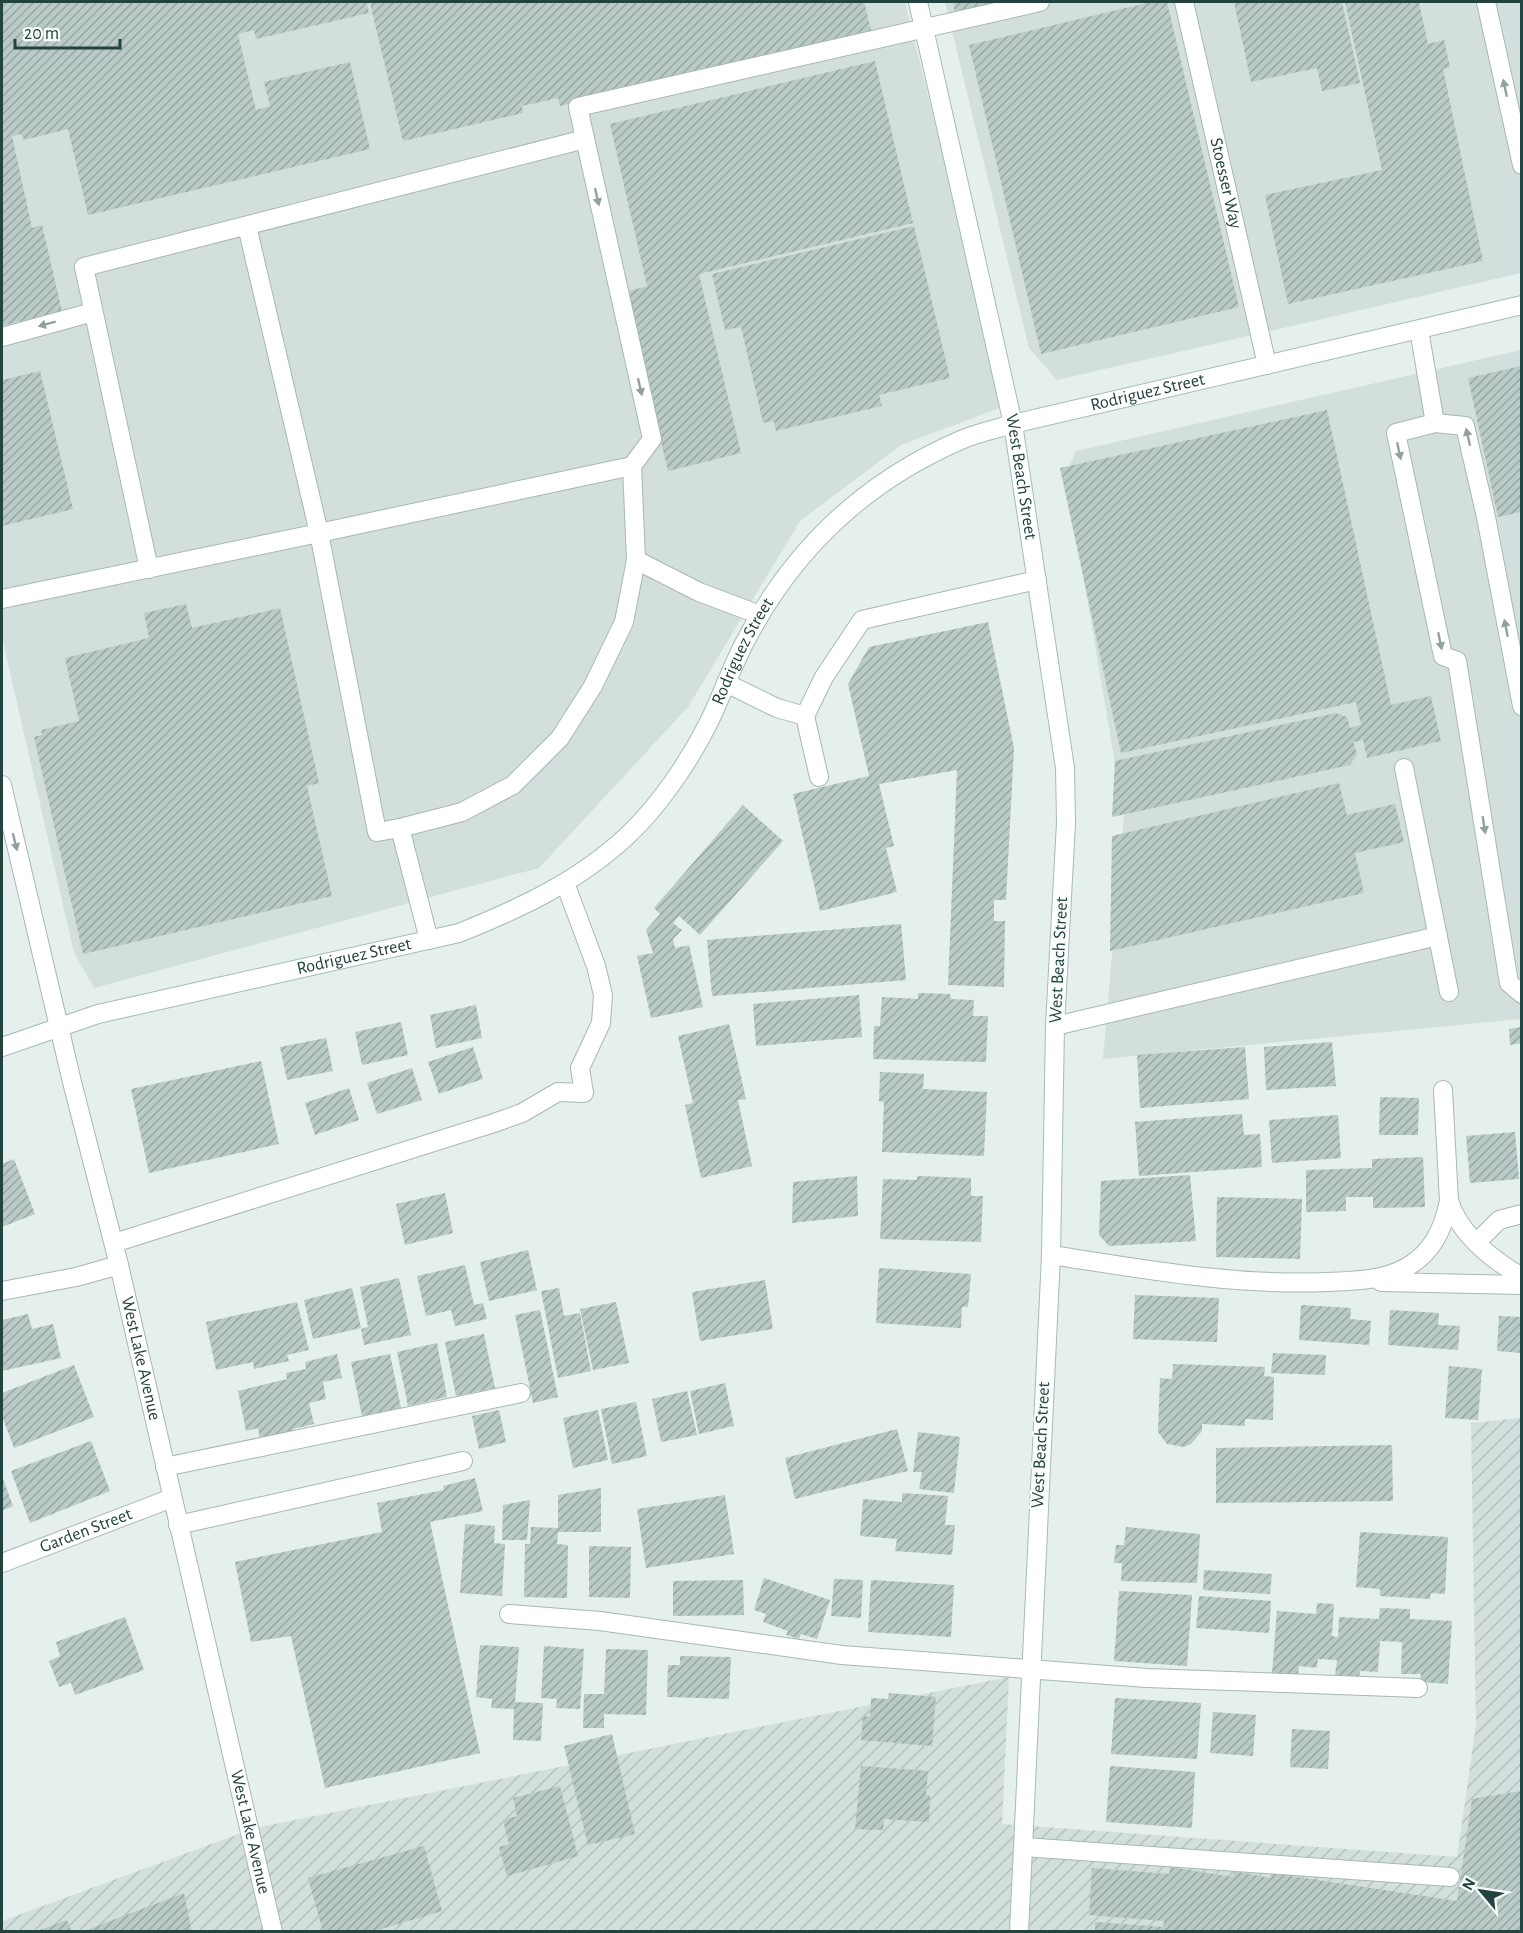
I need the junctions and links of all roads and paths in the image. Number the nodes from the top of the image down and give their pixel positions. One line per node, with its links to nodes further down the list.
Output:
1 (918, 2): 5 (street, West Beach Street)
2 (1040, 2): 5 (street)
3 (1184, 2): 13 (street, Stoesser Way)
4 (1486, 2): 7 (street, one-way to 4)
5 (925, 27): 6 (street); 15 (street, West Beach Street)
6 (585, 140): 8 (street); 16 (street, one-way to 16)
7 (1521, 165)
8 (247, 226): 10 (street); 17 (street)
9 (1521, 305): 11 (street, Rodriguez Street)
10 (93, 312): 12 (street, one-way to 12); 19 (street)
11 (1419, 330): 13 (street, Rodriguez Street); 14 (street)
12 (2, 337)
13 (1267, 364): 15 (street, Rodriguez Street)
14 (1435, 423): 24 (street, one-way to 14); 34 (street, one-way to 34)
15 (1013, 424): 20 (street, West Beach Street); 22 (street, Rodriguez Street)
16 (632, 466): 17 (street); 18 (street)
17 (319, 533): 19 (street); 29 (street)
18 (636, 560): 22 (street); 29 (street)
19 (148, 568): 21 (street)
20 (1037, 580): 25 (street); 36 (street, West Beach Street)
21 (2, 599)
22 (760, 615): 23 (street, Rodriguez Street)
23 (726, 683): 25 (street); 30 (street, Rodriguez Street)
24 (1521, 706)
25 (805, 716): 27 (street)
26 (1404, 768): 31 (street)
27 (819, 777)
28 (2, 785): 35 (street, West Lake Avenue, one-way to 35)
29 (400, 828): 32 (street)
30 (565, 883): 32 (street, Rodriguez Street); 41 (street)
31 (1438, 936): 33 (street); 36 (street)
32 (429, 940): 35 (street, Rodriguez Street)
33 (1449, 992)
34 (1521, 994)
35 (59, 1026): 37 (street, Rodriguez Street); 41 (street, West Lake Avenue)
36 (1055, 1026): 43 (street, West Beach Street)
37 (2, 1047)
38 (1443, 1090): 39 (street)
39 (1449, 1201): 42 (street); 46 (street)
40 (1521, 1214): 42 (street)
41 (114, 1243): 44 (street, West Lake Avenue)
42 (1476, 1243): 45 (street)
43 (1051, 1255): 46 (street); 56 (street, West Beach Street)
44 (119, 1265): 48 (street); 51 (street, West Lake Avenue)
45 (1521, 1277)
46 (1353, 1281): 47 (street)
47 (1521, 1285)
48 (2, 1291)
49 (521, 1393): 51 (street)
50 (463, 1461): 53 (street)
51 (165, 1467): 52 (street, West Lake Avenue)
52 (172, 1498): 53 (street, West Lake Avenue); 54 (street, Garden Street)
53 (178, 1525): 60 (street, West Lake Avenue)
54 (2, 1563)
55 (509, 1614): 56 (street)
56 (1031, 1669): 57 (street); 58 (street, West Beach Street)
57 (1418, 1688)
58 (1024, 1847): 59 (street); 61 (street, West Beach Street)
59 (1450, 1877)
60 (273, 1932)
61 (1019, 1932)

